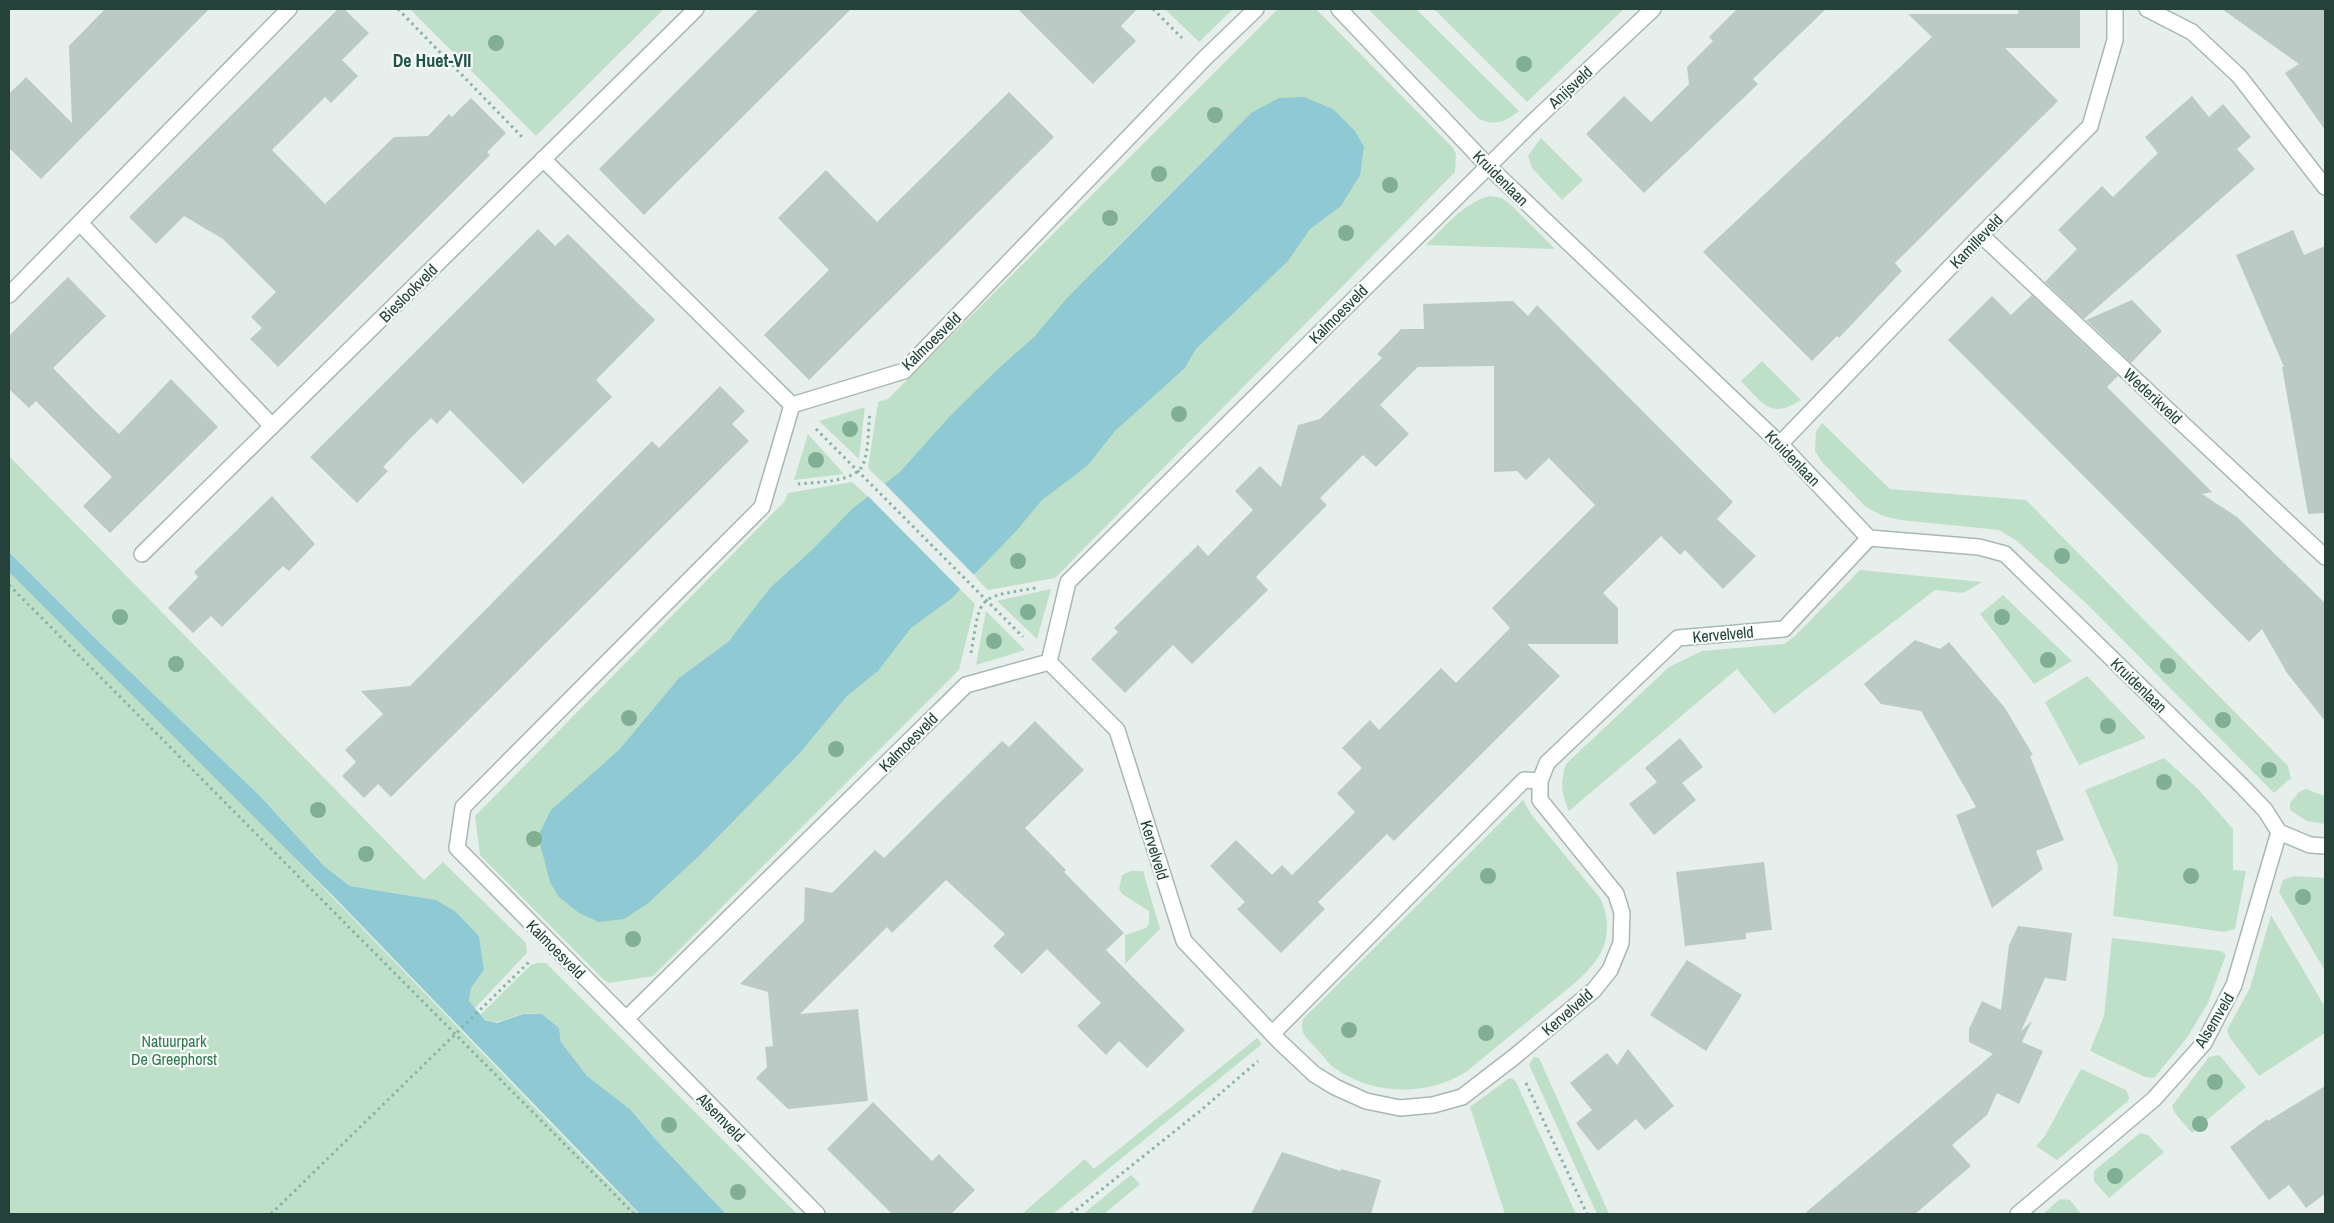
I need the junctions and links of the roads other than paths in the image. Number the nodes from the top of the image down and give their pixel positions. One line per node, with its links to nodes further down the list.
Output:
1 (289, 9): 11 (street)
2 (696, 9): 8 (street, Bieslookveld)
3 (1256, 9): 14 (street, Kalmoesveld)
4 (1339, 9): 9 (street, Kruidenlaan)
5 (1654, 9): 9 (street, Anijsveld)
6 (2115, 9): 12 (street, Kamilleveld)
7 (2147, 9): 10 (street)
8 (543, 159): 14 (street); 15 (street, Bieslookveld)
9 (1488, 166): 16 (street, Kruidenlaan); 20 (street, Kalmoesveld)
10 (2325, 187)
11 (81, 224): 13 (street); 15 (street)
12 (1981, 235): 16 (street, Kamilleveld); 19 (street, Wederikveld)
13 (9, 295)
14 (792, 405): 24 (street, Kalmoesveld)
15 (272, 426): 18 (street, Bieslookveld)
16 (1780, 444): 17 (street, Kruidenlaan)
17 (1869, 538): 21 (street, Kervelveld); 22 (street, Kruidenlaan)
18 (142, 554)
19 (2325, 557)
20 (1049, 662): 24 (street, Kalmoesveld); 25 (street, Kervelveld)
21 (1540, 781): 25 (street); 25 (street, Kervelveld)
22 (2279, 832): 23 (street); 27 (street, Alsemveld)
23 (2325, 846)
24 (626, 1020): 26 (street, Alsemveld)
25 (1276, 1037)
26 (817, 1214)
27 (2018, 1214)

